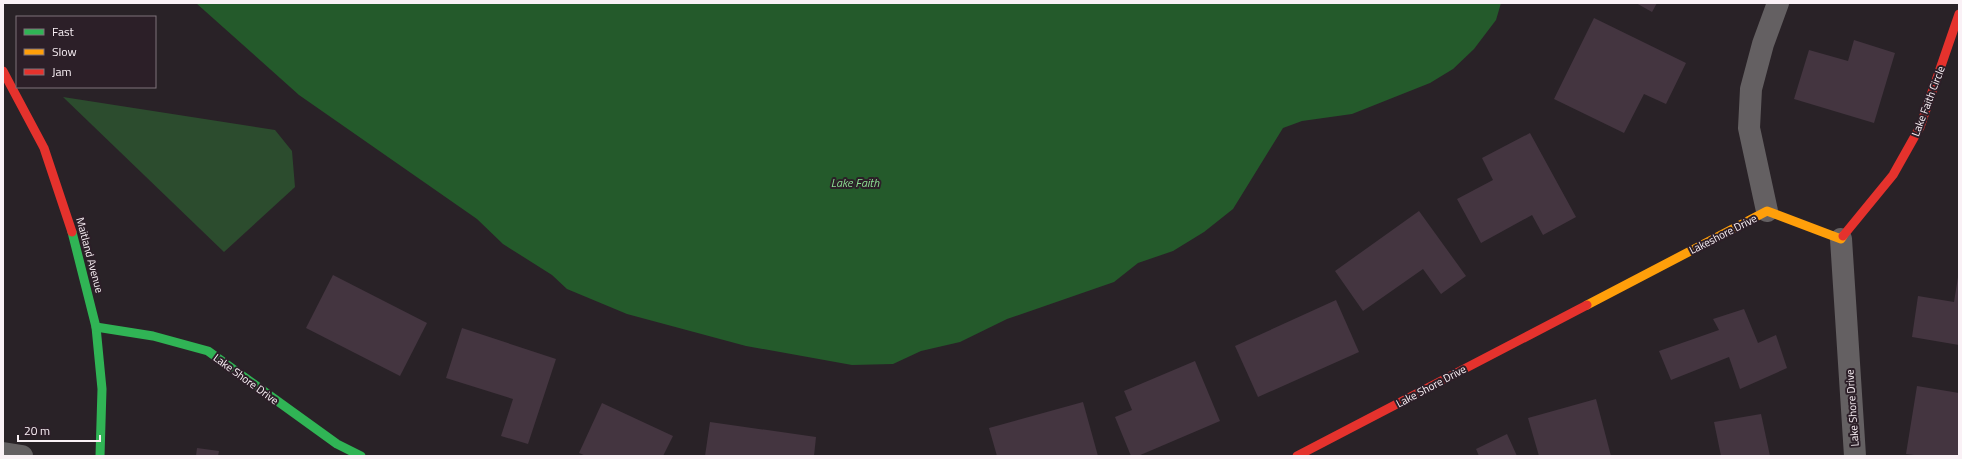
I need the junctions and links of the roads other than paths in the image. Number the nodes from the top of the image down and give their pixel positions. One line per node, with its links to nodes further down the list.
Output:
1 (1778, 3): 4 (street)
2 (1959, 14): 5 (street, Lake Faith Circle)
3 (3, 72): 7 (street, Maitland Avenue)
4 (1767, 211): 5 (street, Lakeshore Drive); 6 (street, Lakeshore Drive)
5 (1841, 239): 13 (street, Lake Shore Drive)
6 (1565, 316): 12 (street, Lake Shore Drive)
7 (96, 327): 10 (street, Maitland Avenue); 11 (street, Lake Shore Drive)
8 (3, 453): 9 (street)
9 (22, 456)
10 (100, 456)
11 (361, 456)
12 (1297, 456)
13 (1855, 456)

